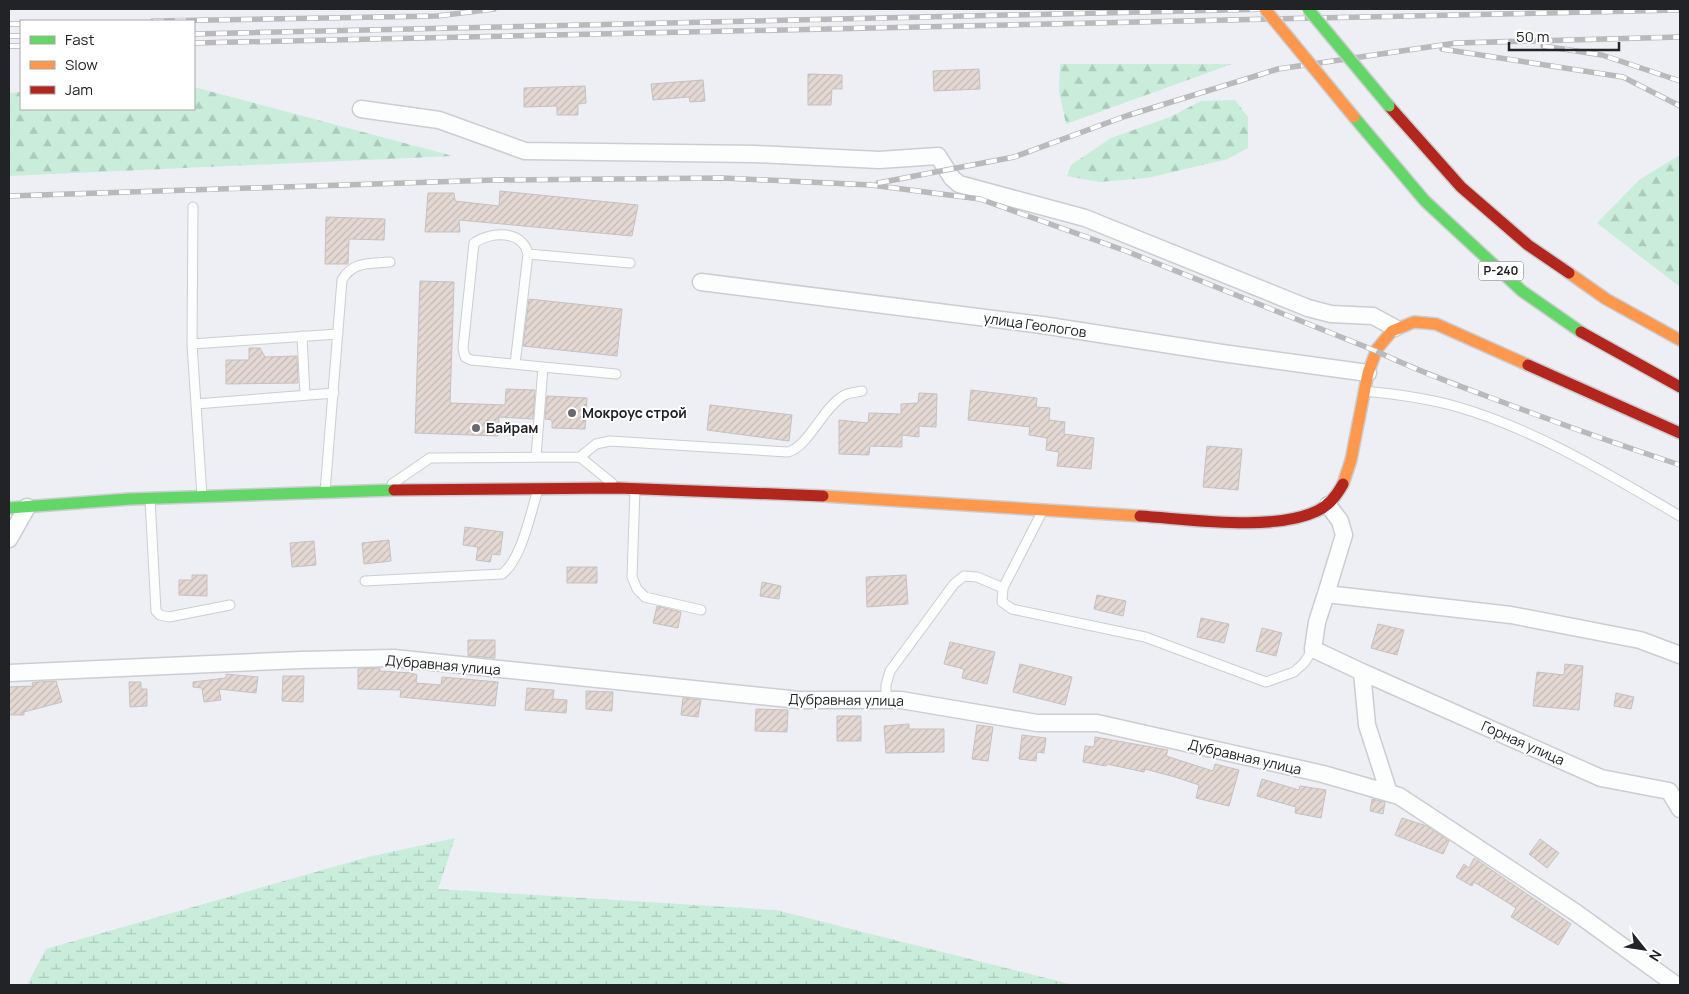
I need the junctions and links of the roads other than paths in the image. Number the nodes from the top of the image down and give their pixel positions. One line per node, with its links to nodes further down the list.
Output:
1 (1265, 9): 18 (main road, Р-240, bridge)
2 (1308, 9): 12 (main road, Р-240, bridge)
3 (361, 110): 9 (street)
4 (193, 207): 13 (lane)
5 (528, 254): 7 (lane); 14 (lane); 14 (lane)
6 (390, 262): 10 (lane)
7 (630, 263)
8 (701, 282): 16 (street, улица Геологов)
9 (1395, 328): 16 (main road); 24 (main road)
10 (338, 334): 11 (lane); 21 (lane)
11 (302, 336): 13 (lane); 22 (lane)
12 (1680, 340)
13 (192, 344): 23 (lane)
14 (516, 364): 15 (lane)
15 (543, 366): 17 (lane); 25 (lane)
16 (1368, 373): 19 (main road)
17 (616, 374)
18 (1680, 387)
19 (1364, 390): 34 (main road); 38 (lane)
20 (862, 391): 26 (lane)
21 (334, 393): 22 (lane); 31 (lane)
22 (305, 395): 23 (lane)
23 (196, 404): 32 (lane)
24 (1680, 434)
25 (536, 457): 26 (lane); 30 (lane)
26 (580, 457): 28 (lane)
27 (539, 488): 28 (main road); 30 (main road); 40 (lane)
28 (618, 488): 29 (main road)
29 (635, 489): 37 (main road); 44 (lane)
30 (383, 490): 31 (main road)
31 (325, 492): 32 (main road)
32 (202, 496): 33 (main road)
33 (150, 498): 35 (main road); 43 (lane)
34 (1328, 505): 37 (main road); 42 (street)
35 (27, 507): 36 (main road); 39 (street)
36 (9, 508)
37 (1044, 510): 41 (lane)
38 (1680, 516)
39 (9, 539)
40 (365, 581)
41 (1003, 588): 45 (lane); 49 (lane)
42 (1326, 594): 45 (street); 46 (street)
43 (230, 605)
44 (701, 610)
45 (1313, 649): 47 (street, Горная улица)
46 (1680, 655)
47 (1362, 672): 50 (street); 51 (street, Горная улица)
48 (9, 673): 49 (street, Дубравная улица)
49 (886, 700): 50 (street, Дубравная улица)
50 (1389, 793): 52 (street, Дубравная улица)
51 (1680, 809)
52 (1676, 985)

